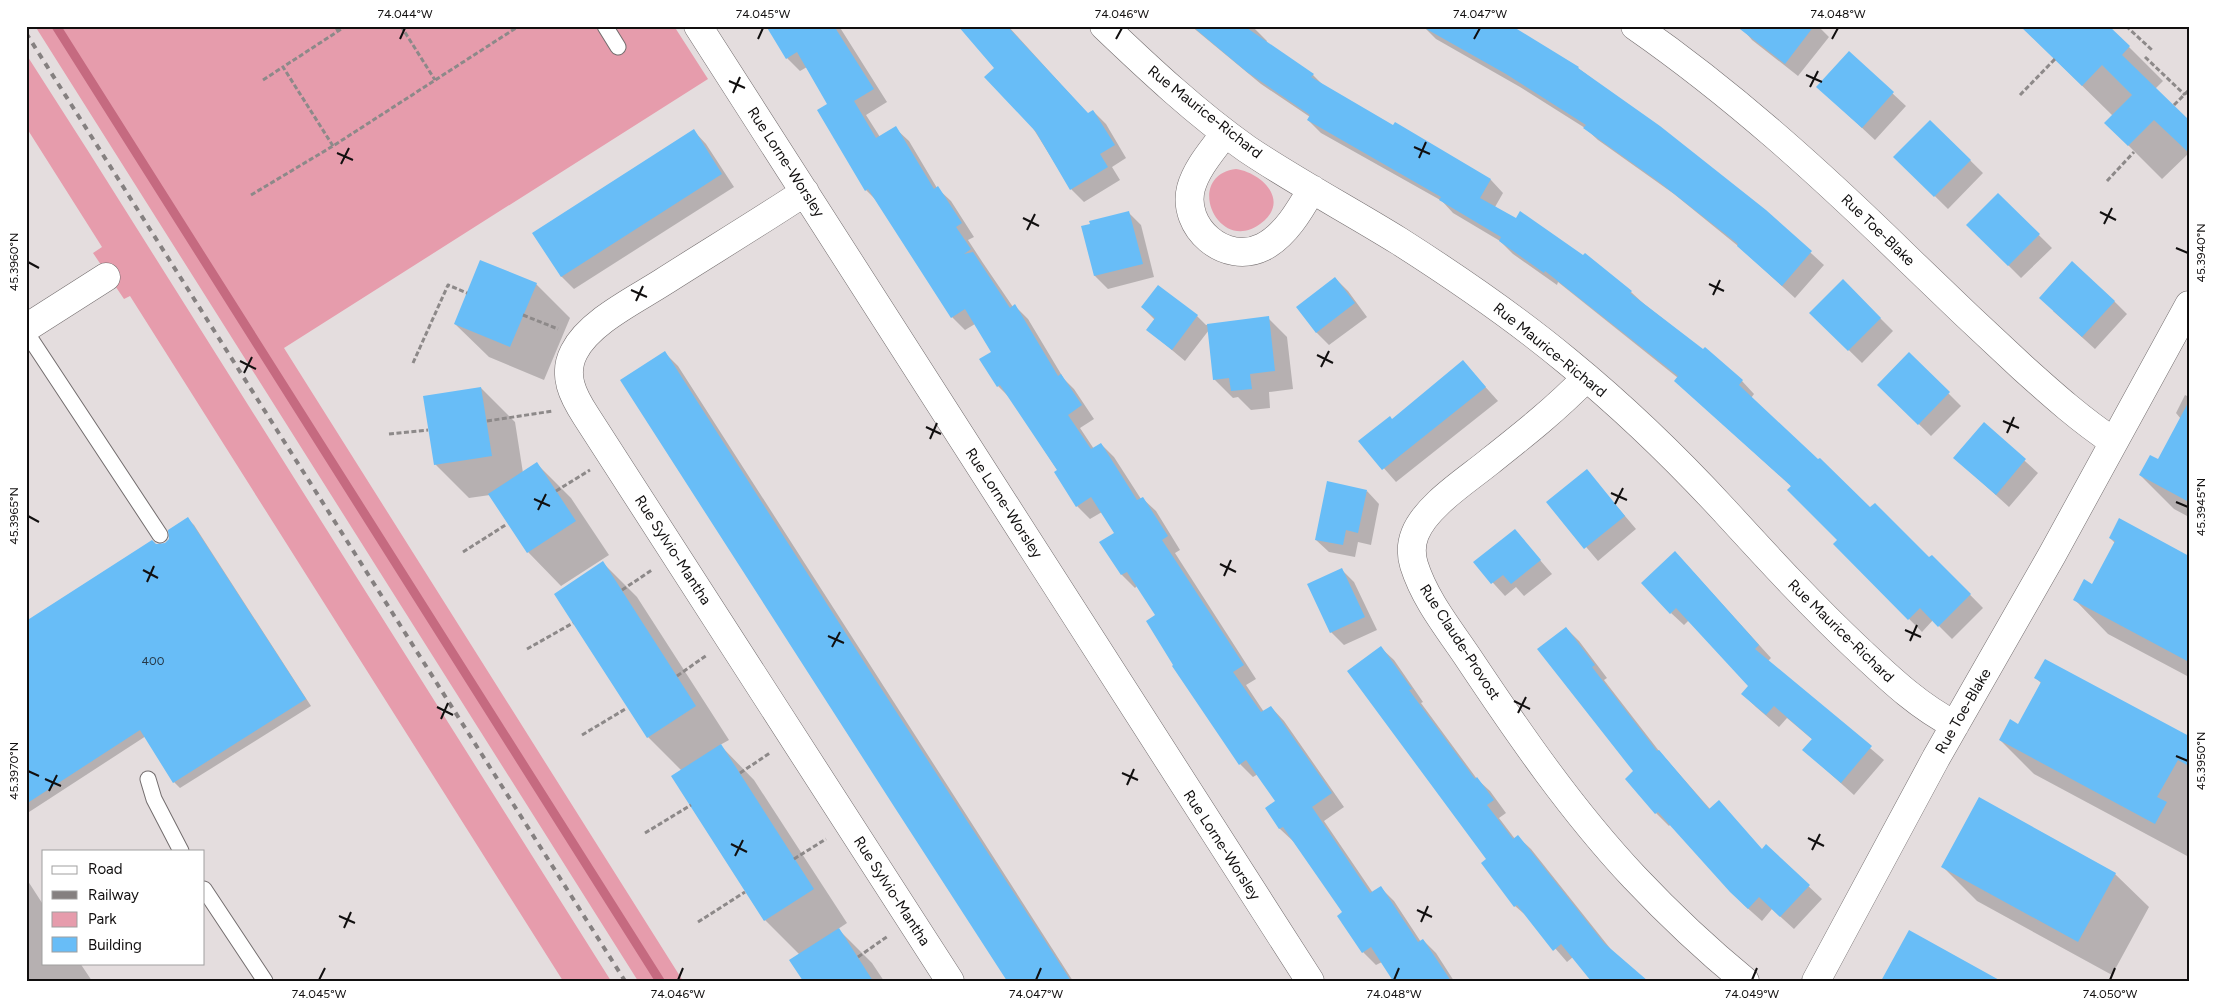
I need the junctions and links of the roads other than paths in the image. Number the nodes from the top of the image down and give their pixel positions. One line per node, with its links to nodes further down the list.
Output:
1 (605, 26): 5 (lane)
2 (698, 26): 8 (street, Rue Lorne-Worsley)
3 (1104, 26): 6 (street, Rue Maurice-Richard)
4 (1635, 26): 13 (street, Rue Toe-Blake)
5 (618, 47)
6 (1225, 132): 7 (street, Rue Maurice-Richard); 7 (street)
7 (1312, 189): 12 (street, Rue Maurice-Richard)
8 (805, 192): 20 (street, Rue Sylvio-Mantha); 21 (street, Rue Lorne-Worsley)
9 (106, 277): 11 (street)
10 (2189, 305): 13 (street, Rue Toe-Blake)
11 (26, 330): 14 (lane)
12 (1586, 378): 15 (street, Rue Maurice-Richard); 22 (street, Rue Claude-Provost)
13 (2114, 442): 15 (street, Rue Toe-Blake)
14 (160, 535)
15 (1955, 725): 23 (street, Rue Toe-Blake)
16 (148, 779): 17 (lane)
17 (180, 850)
18 (205, 891): 19 (lane)
19 (265, 981)
20 (950, 981)
21 (1310, 981)
22 (1745, 981)
23 (1816, 981)

